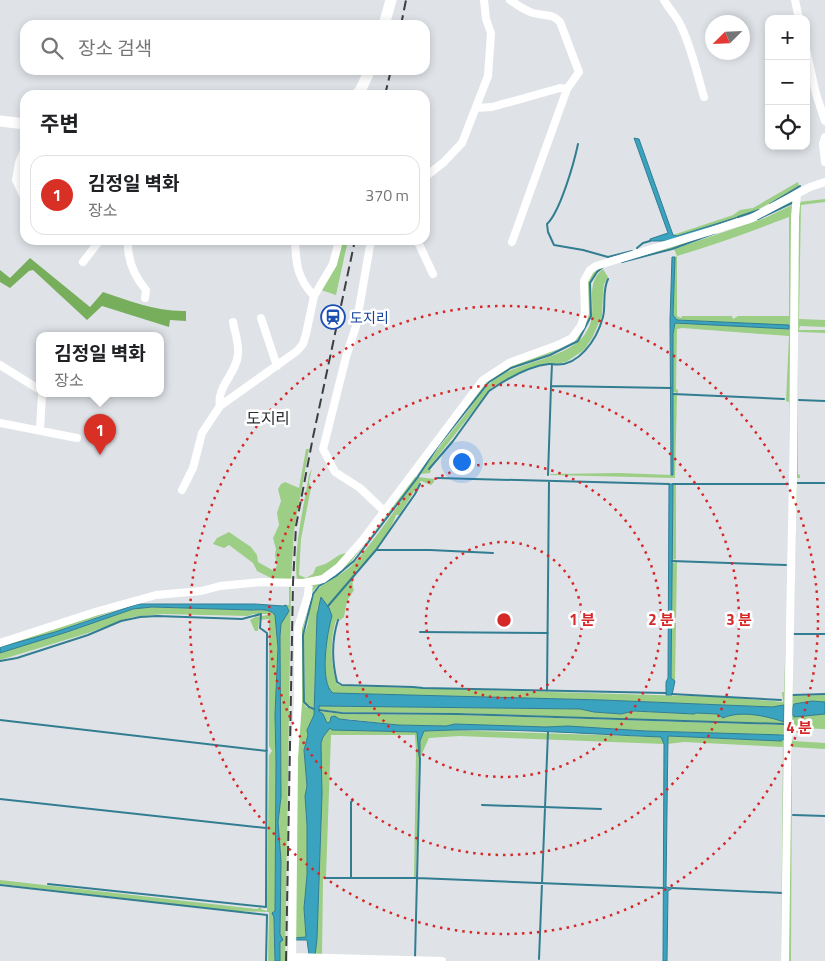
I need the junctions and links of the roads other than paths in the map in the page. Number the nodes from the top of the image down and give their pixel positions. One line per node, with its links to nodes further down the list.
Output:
1 (391, 0): 9 (street)
2 (484, 0): 15 (street)
3 (510, 0): 7 (street)
4 (527, 0): 7 (street)
5 (664, 0): 14 (street)
6 (795, 0): 8 (street)
7 (523, 9): 13 (street)
8 (798, 15)
9 (385, 20)
10 (808, 60): 17 (street)
11 (368, 75): 12 (street)
12 (360, 90)
13 (567, 90): 15 (street); 26 (street)
14 (704, 98)
15 (476, 108): 22 (street)
16 (0, 121): 18 (street)
17 (825, 121)
18 (20, 123)
19 (825, 136): 21 (street)
20 (20, 160): 24 (street)
21 (825, 162)
22 (430, 173)
23 (825, 182): 25 (street)
24 (20, 188)
25 (797, 194): 48 (street); 53 (street)
26 (512, 242)
27 (96, 245): 33 (street)
28 (128, 245): 36 (street)
29 (295, 245): 35 (street)
30 (337, 245): 35 (street)
31 (370, 245): 48 (street)
32 (419, 245): 34 (street)
33 (84, 262)
34 (433, 274)
35 (314, 296): 40 (street)
36 (146, 298)
37 (262, 318): 40 (street)
38 (233, 322): 43 (street)
39 (0, 365): 41 (street)
40 (278, 366): 43 (street)
41 (36, 388)
42 (42, 397): 45 (street)
43 (220, 406): 47 (street)
44 (0, 422): 45 (street)
45 (40, 430): 46 (street)
46 (77, 438)
47 (182, 490)
48 (384, 511): 49 (street)
49 (309, 583): 50 (street); 51 (street)
50 (0, 643)
51 (292, 959): 52 (street)
52 (442, 961)
53 (785, 961)

